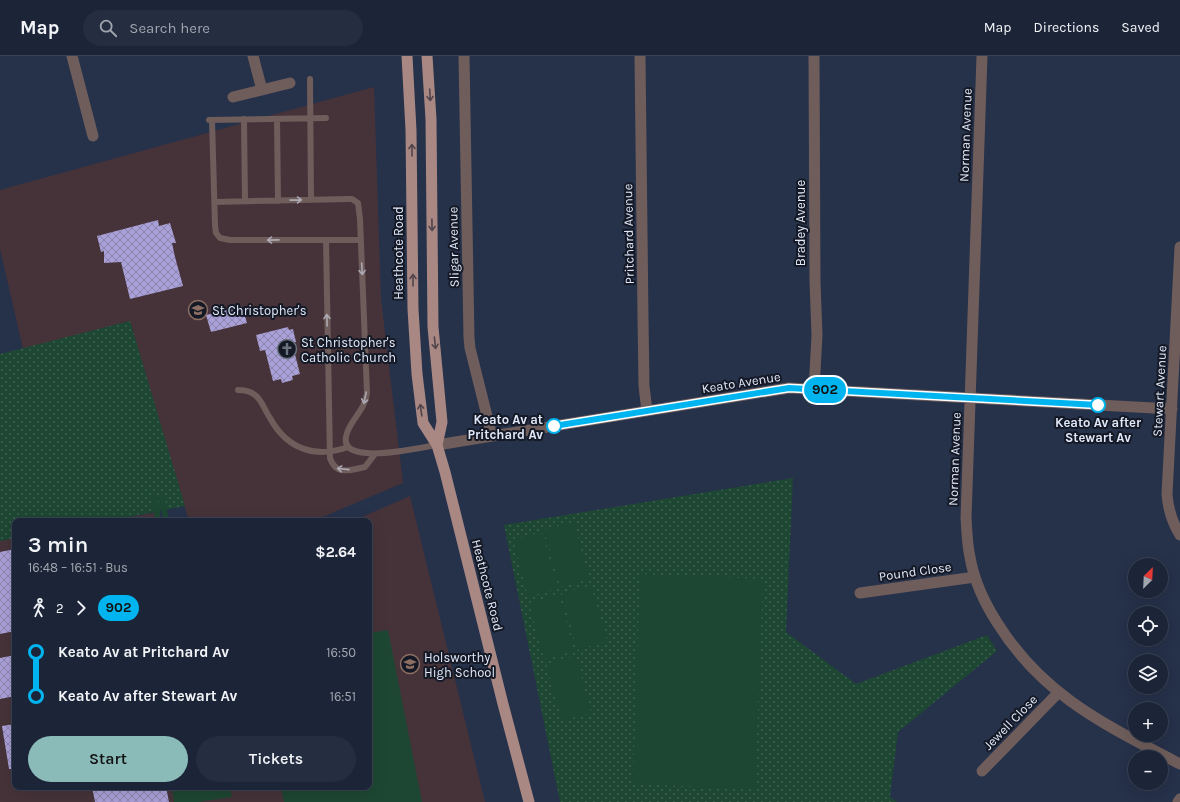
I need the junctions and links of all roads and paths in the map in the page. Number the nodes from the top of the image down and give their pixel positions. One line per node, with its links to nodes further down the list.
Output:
1 (72, 56): 17 (street)
2 (253, 56): 11 (street)
3 (407, 56): 31 (main road, Heathcote Road, one-way to 3)
4 (427, 56): 31 (main road, one-way to 31)
5 (464, 56): 30 (street, Sligar Avenue)
6 (640, 56): 29 (street, Pritchard Avenue)
7 (814, 56): 26 (street, Bradey Avenue)
8 (982, 56): 27 (street, Norman Avenue)
9 (310, 79): 14 (lane)
10 (290, 83): 11 (street)
11 (262, 90): 12 (street)
12 (233, 98)
13 (277, 118): 14 (lane); 16 (lane); 20 (lane)
14 (310, 118): 15 (lane); 18 (lane)
15 (326, 118)
16 (244, 119): 19 (lane); 21 (lane)
17 (93, 136)
18 (311, 200): 20 (lane, one-way to 18); 23 (lane)
19 (245, 201): 20 (lane); 21 (lane)
20 (278, 201)
21 (215, 202): 22 (lane, one-way to 21)
22 (326, 240): 23 (lane); 33 (lane, one-way to 22)
23 (361, 240): 32 (lane, one-way to 32)
24 (1180, 247): 28 (street, Stewart Avenue)
25 (238, 390): 33 (lane)
26 (814, 390): 27 (street, Keato Avenue); 29 (street, Keato Avenue)
27 (970, 399): 28 (street, Keato Avenue); 36 (street, Norman Avenue)
28 (1172, 409): 35 (street, Stewart Avenue)
29 (647, 411): 30 (street, Keato Avenue)
30 (492, 436): 31 (street, Keato Avenue)
31 (436, 445): 34 (lane); 42 (main road, Heathcote Road)
32 (348, 447): 33 (lane); 34 (lane)
33 (329, 451): 34 (lane, one-way to 33)
34 (375, 454)
35 (1180, 535)
36 (974, 577): 37 (street, Pound Close); 38 (street, Norman Avenue)
37 (860, 592)
38 (1058, 693): 39 (street, Norman Avenue); 40 (street, Jewell Close)
39 (1180, 764)
40 (982, 771)
41 (1180, 799): 43 (street)
42 (529, 802)
43 (1178, 802)

